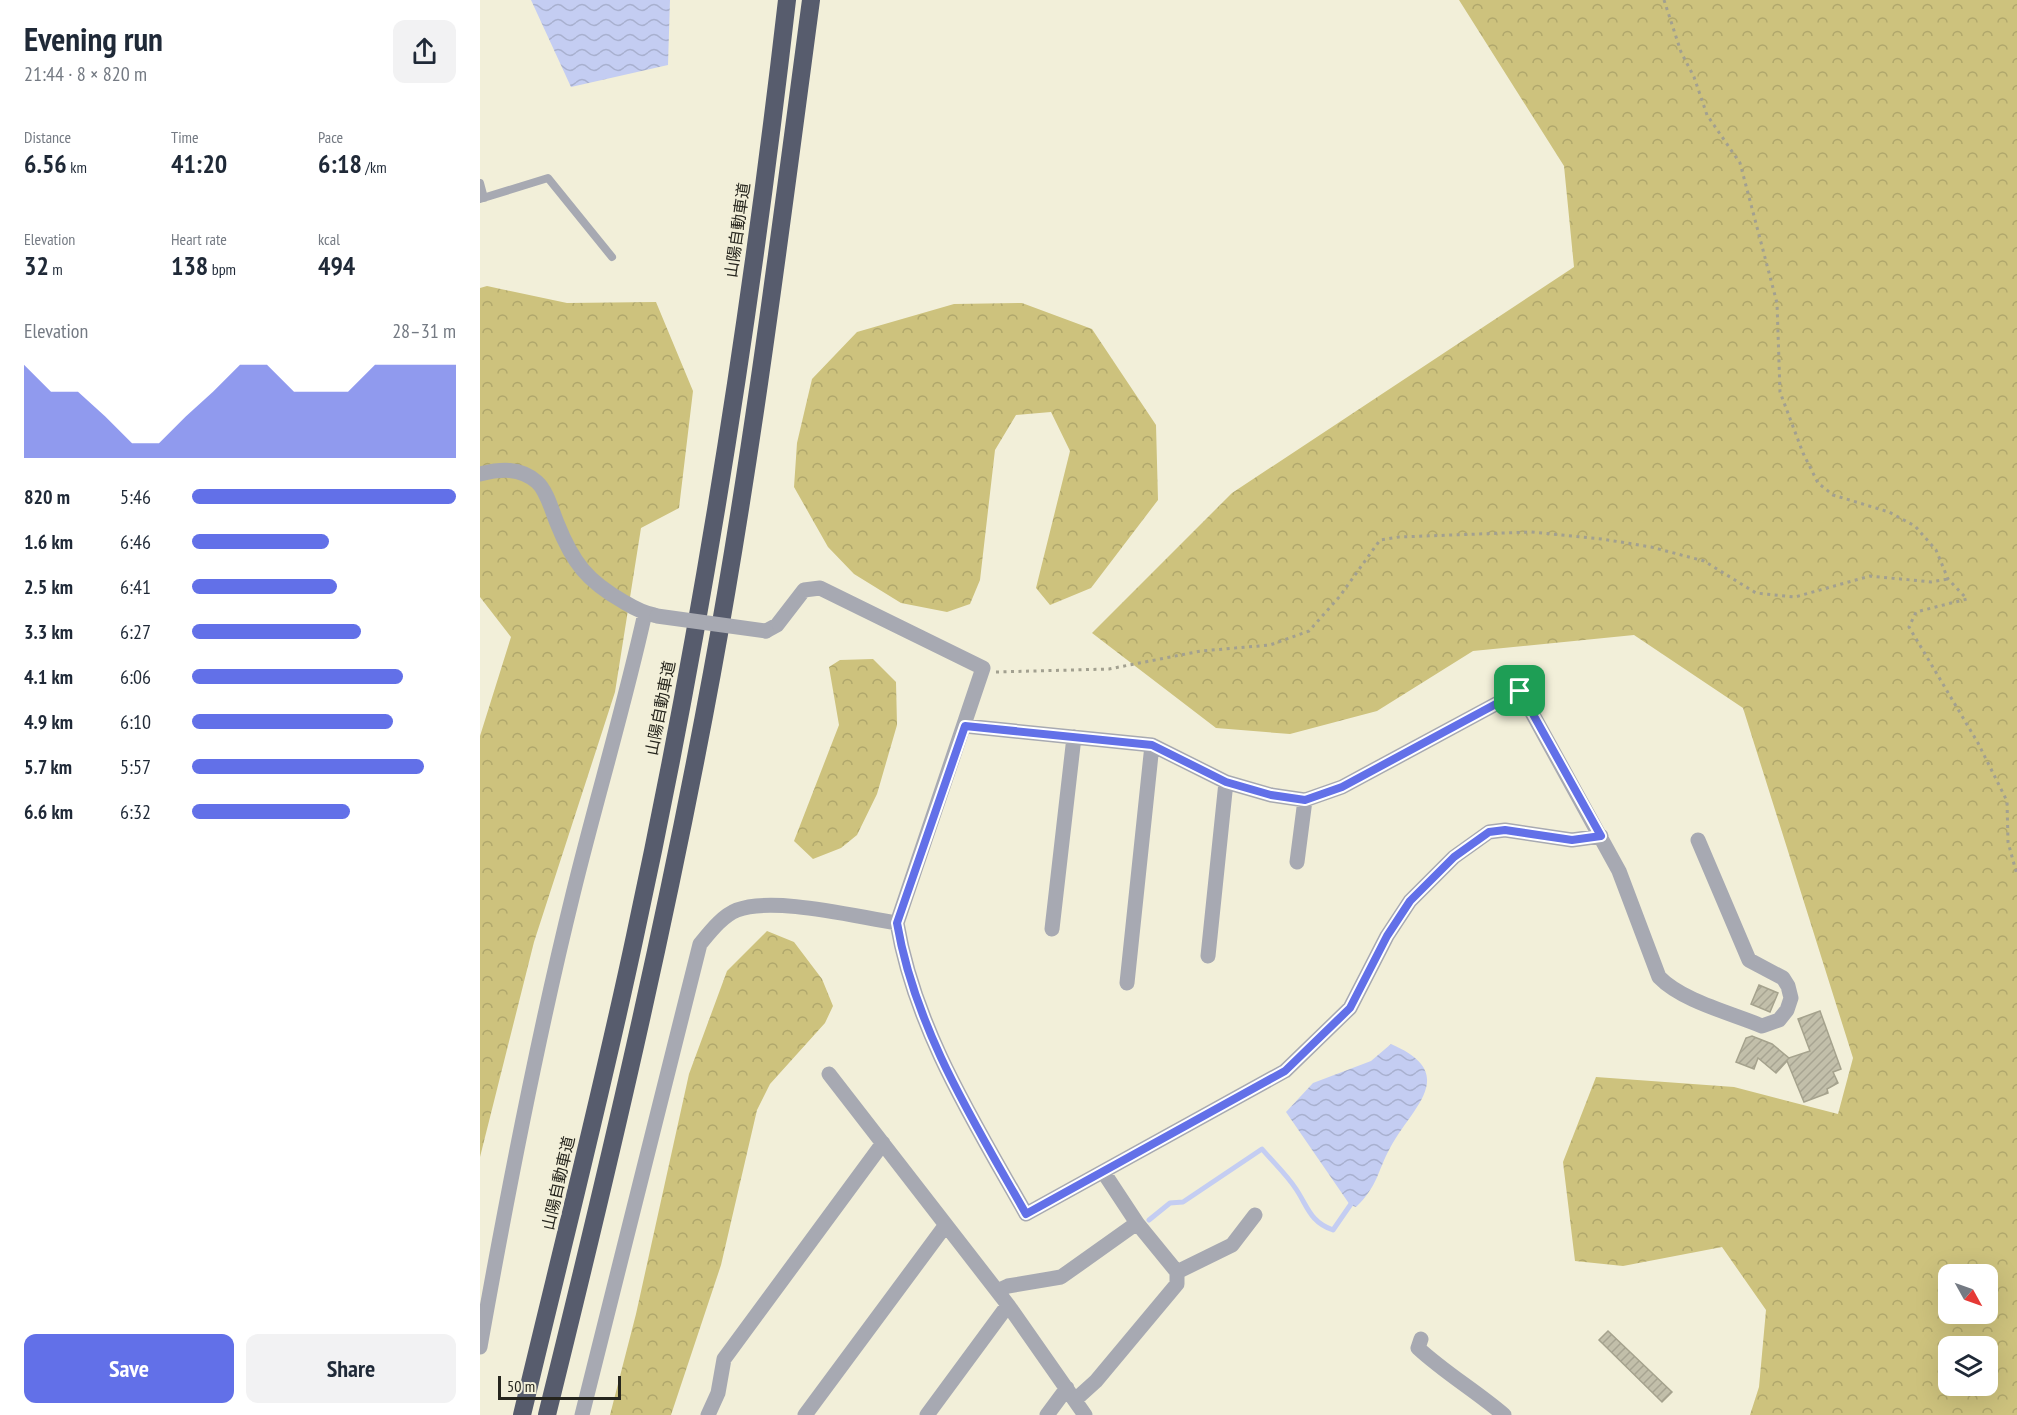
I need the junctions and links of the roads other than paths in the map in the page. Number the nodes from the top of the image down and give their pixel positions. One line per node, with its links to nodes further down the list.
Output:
1 (781, 0): 4 (highway)
2 (787, 0): 4 (highway, 山陽自動車道)
3 (811, 0): 35 (highway)
4 (780, 64): 34 (highway, 山陽自動車道)
5 (480, 183): 6 (lane)
6 (482, 198): 7 (lane)
7 (612, 257)
8 (480, 474): 9 (street)
9 (651, 615): 10 (street, bridge); 32 (street)
10 (965, 726): 11 (street); 18 (street)
11 (1074, 737): 12 (street); 19 (street)
12 (1152, 745): 13 (street); 21 (street)
13 (1226, 782): 14 (street); 20 (street)
14 (1305, 800): 15 (street); 17 (street)
15 (1601, 836): 16 (street); 24 (street)
16 (1698, 840)
17 (1297, 862)
18 (897, 923): 24 (street); 36 (street)
19 (1052, 929)
20 (1208, 956)
21 (1127, 983)
22 (830, 1074): 23 (street)
23 (883, 1143): 27 (street); 37 (street)
24 (1104, 1173): 26 (street)
25 (1255, 1215): 28 (street)
26 (1137, 1223): 28 (street); 29 (street)
27 (945, 1226): 29 (street); 38 (street)
28 (1177, 1272): 33 (street)
29 (996, 1291): 30 (street)
30 (1008, 1305): 33 (street); 39 (street)
31 (1421, 1339): 42 (street)
32 (480, 1347)
33 (1071, 1394): 40 (street); 41 (street)
34 (522, 1415)
35 (547, 1415)
36 (582, 1415)
37 (708, 1415)
38 (805, 1415)
39 (927, 1415)
40 (1047, 1415)
41 (1086, 1415)
42 (1504, 1415)

